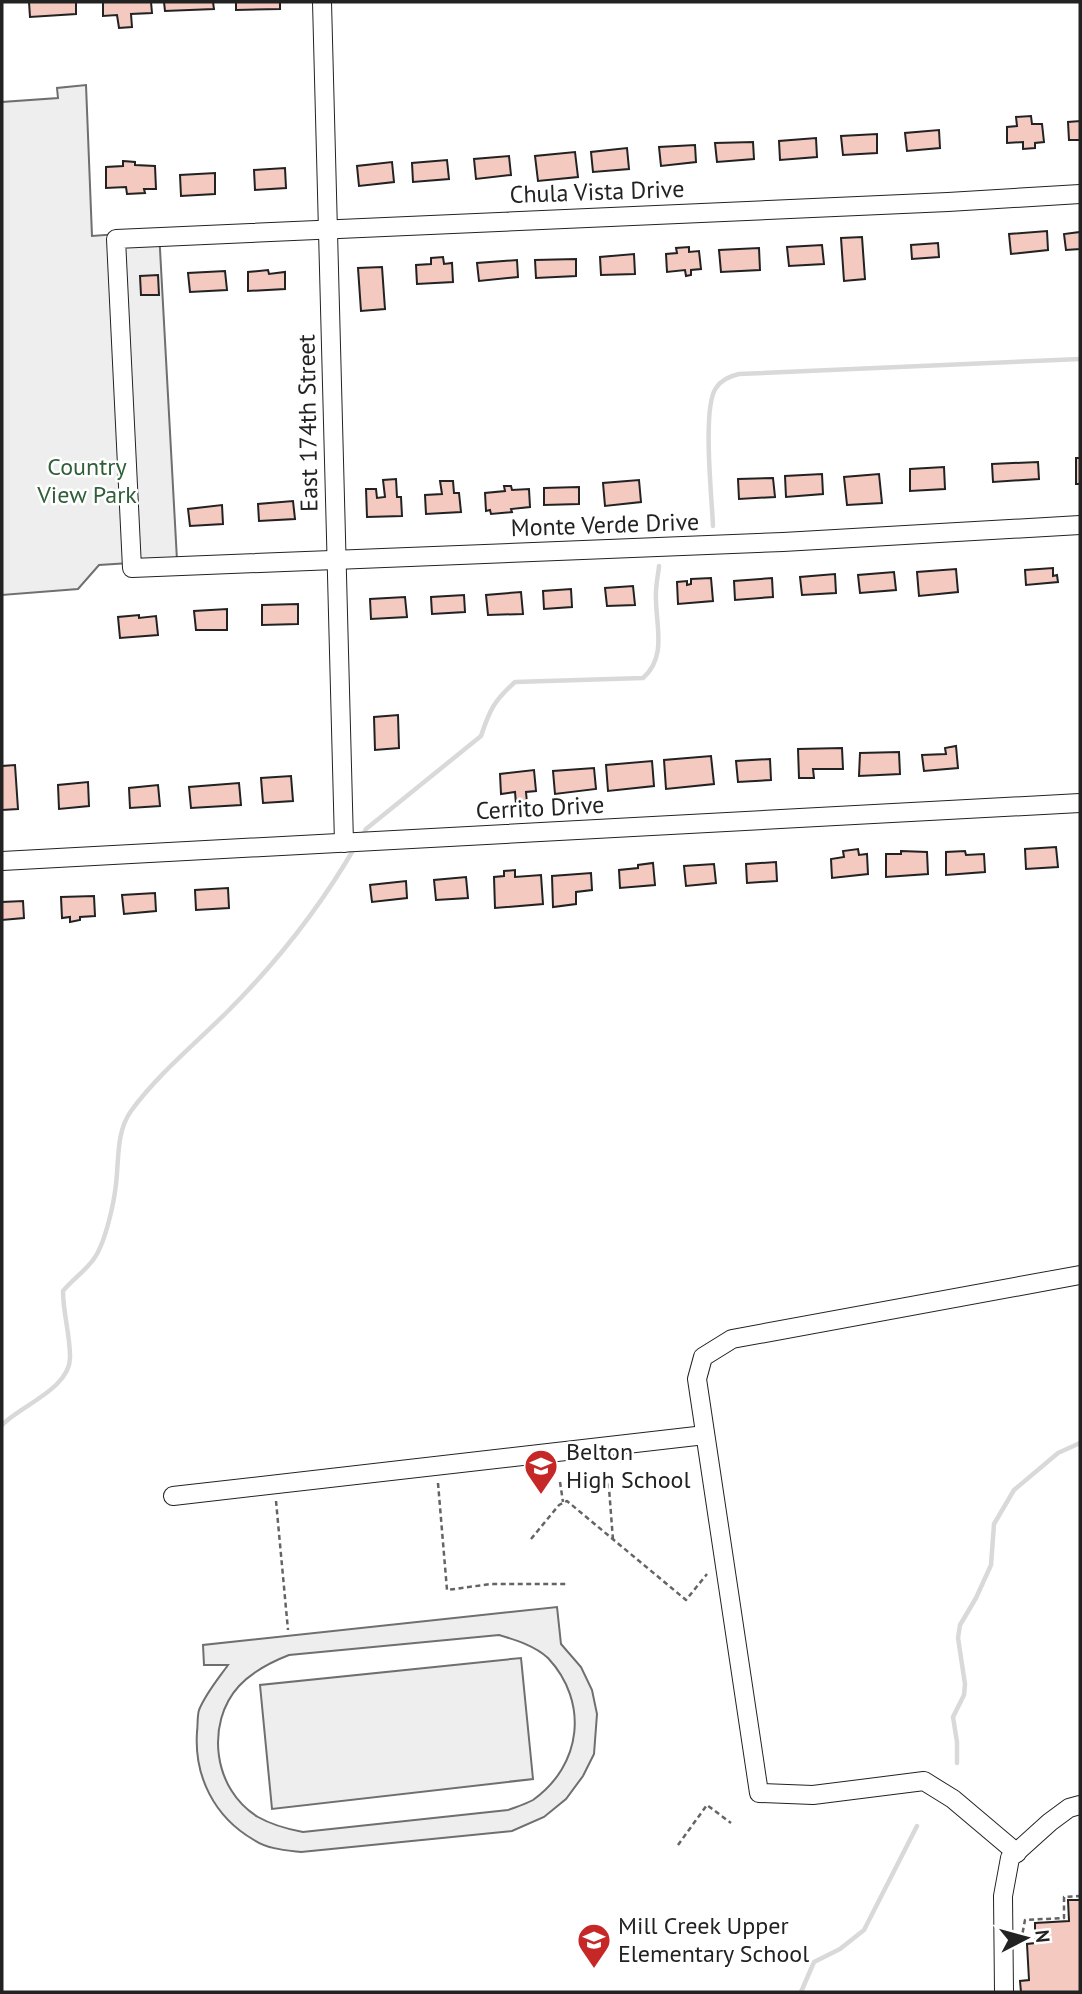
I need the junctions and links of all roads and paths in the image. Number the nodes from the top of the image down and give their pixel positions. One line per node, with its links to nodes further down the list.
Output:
1 (322, 2): 3 (street, East 174th Street)
2 (1080, 194): 3 (street, Chula Vista Drive)
3 (328, 228): 5 (street, East 174th Street); 6 (street, Chula Vista Drive)
4 (1080, 524): 5 (street, Monte Verde Drive)
5 (336, 561): 6 (street, Monte Verde Drive); 8 (street, East 174th Street)
6 (132, 568)
7 (1080, 803): 8 (street, Cerrito Drive)
8 (344, 843): 9 (street, Cerrito Drive)
9 (2, 861)
10 (1080, 1275): 11 (street)
11 (705, 1435): 12 (street); 26 (street)
12 (437, 1465): 15 (street); 21 (path)
13 (608, 1475): 19 (path)
14 (560, 1482): 17 (path)
15 (274, 1484): 16 (street); 22 (path)
16 (173, 1496)
17 (563, 1502): 18 (path); 19 (path)
18 (531, 1539)
19 (613, 1539): 20 (path)
20 (707, 1574)
21 (569, 1584)
22 (288, 1630)
23 (1080, 1805): 26 (street)
24 (731, 1823): 25 (path)
25 (678, 1846)
26 (1017, 1853): 29 (street)
27 (1080, 1896): 28 (path)
28 (1020, 1943)
29 (1004, 1992)

